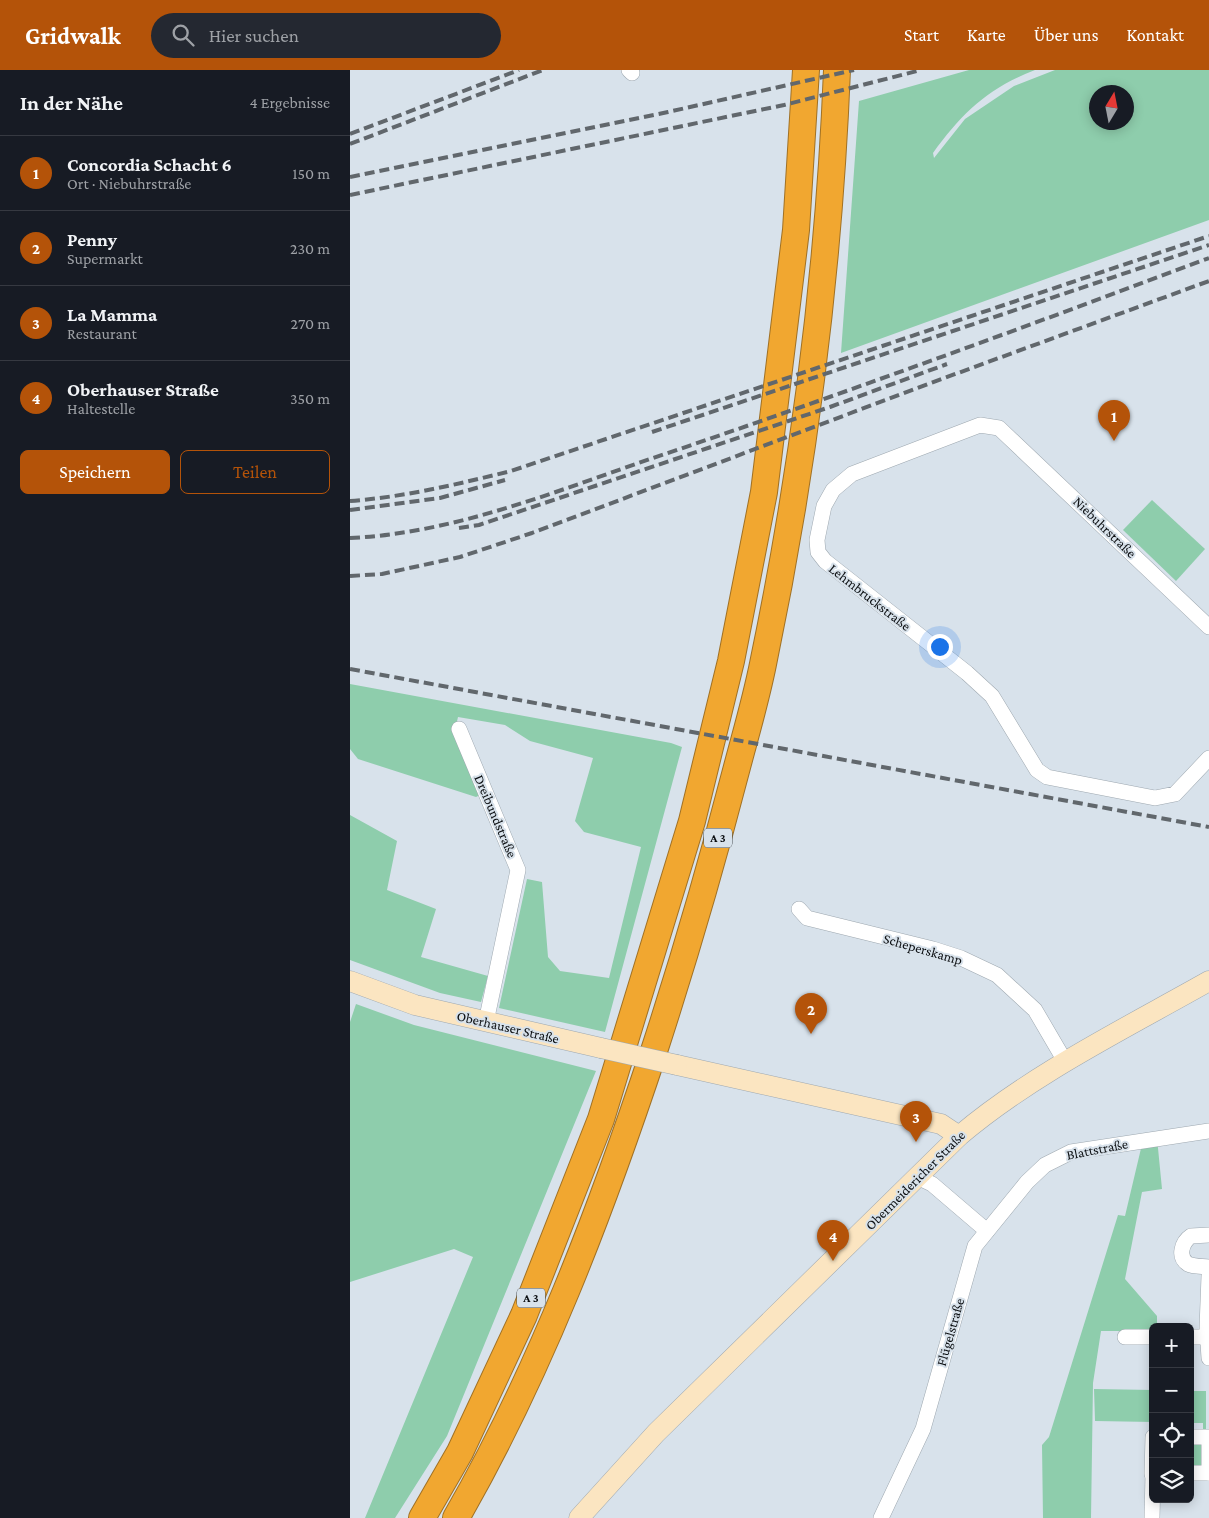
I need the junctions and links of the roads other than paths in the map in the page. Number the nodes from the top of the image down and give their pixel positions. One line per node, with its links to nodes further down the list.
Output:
1 (806, 70): 29 (highway, A 3)
2 (837, 70): 30 (highway, A 3)
3 (999, 428): 4 (street, Niebuhrstraße); 6 (street, Lehmbruckstraße)
4 (1209, 627)
5 (460, 728): 10 (street, Dreibundstraße)
6 (1209, 758)
7 (799, 909): 11 (street, Scheperskamp)
8 (350, 981): 10 (main road, Oberhauser Straße)
9 (1209, 981): 11 (main road, Obermeidericher Straße)
10 (486, 1022): 13 (main road, Oberhauser Straße, bridge)
11 (1066, 1063): 13 (main road, Obermeidericher Straße)
12 (1209, 1131): 15 (street, Blattstraße)
13 (959, 1136): 14 (main road, Obermeidericher Straße)
14 (917, 1178): 15 (street); 31 (main road, Obermeidericher Straße)
15 (988, 1231): 32 (street, Flügelstraße)
16 (1209, 1235): 17 (street)
17 (1209, 1267)
18 (1209, 1276): 22 (street)
19 (1125, 1336): 20 (street)
20 (1149, 1337)
21 (1194, 1337): 22 (street)
22 (1209, 1338): 23 (street)
23 (1209, 1358)
24 (1194, 1437): 25 (street)
25 (1209, 1438): 27 (street)
26 (1194, 1473): 27 (street)
27 (1209, 1473)
28 (1152, 1503): 33 (street)
29 (422, 1518)
30 (456, 1518)
31 (578, 1518)
32 (881, 1518)
33 (1152, 1518)

